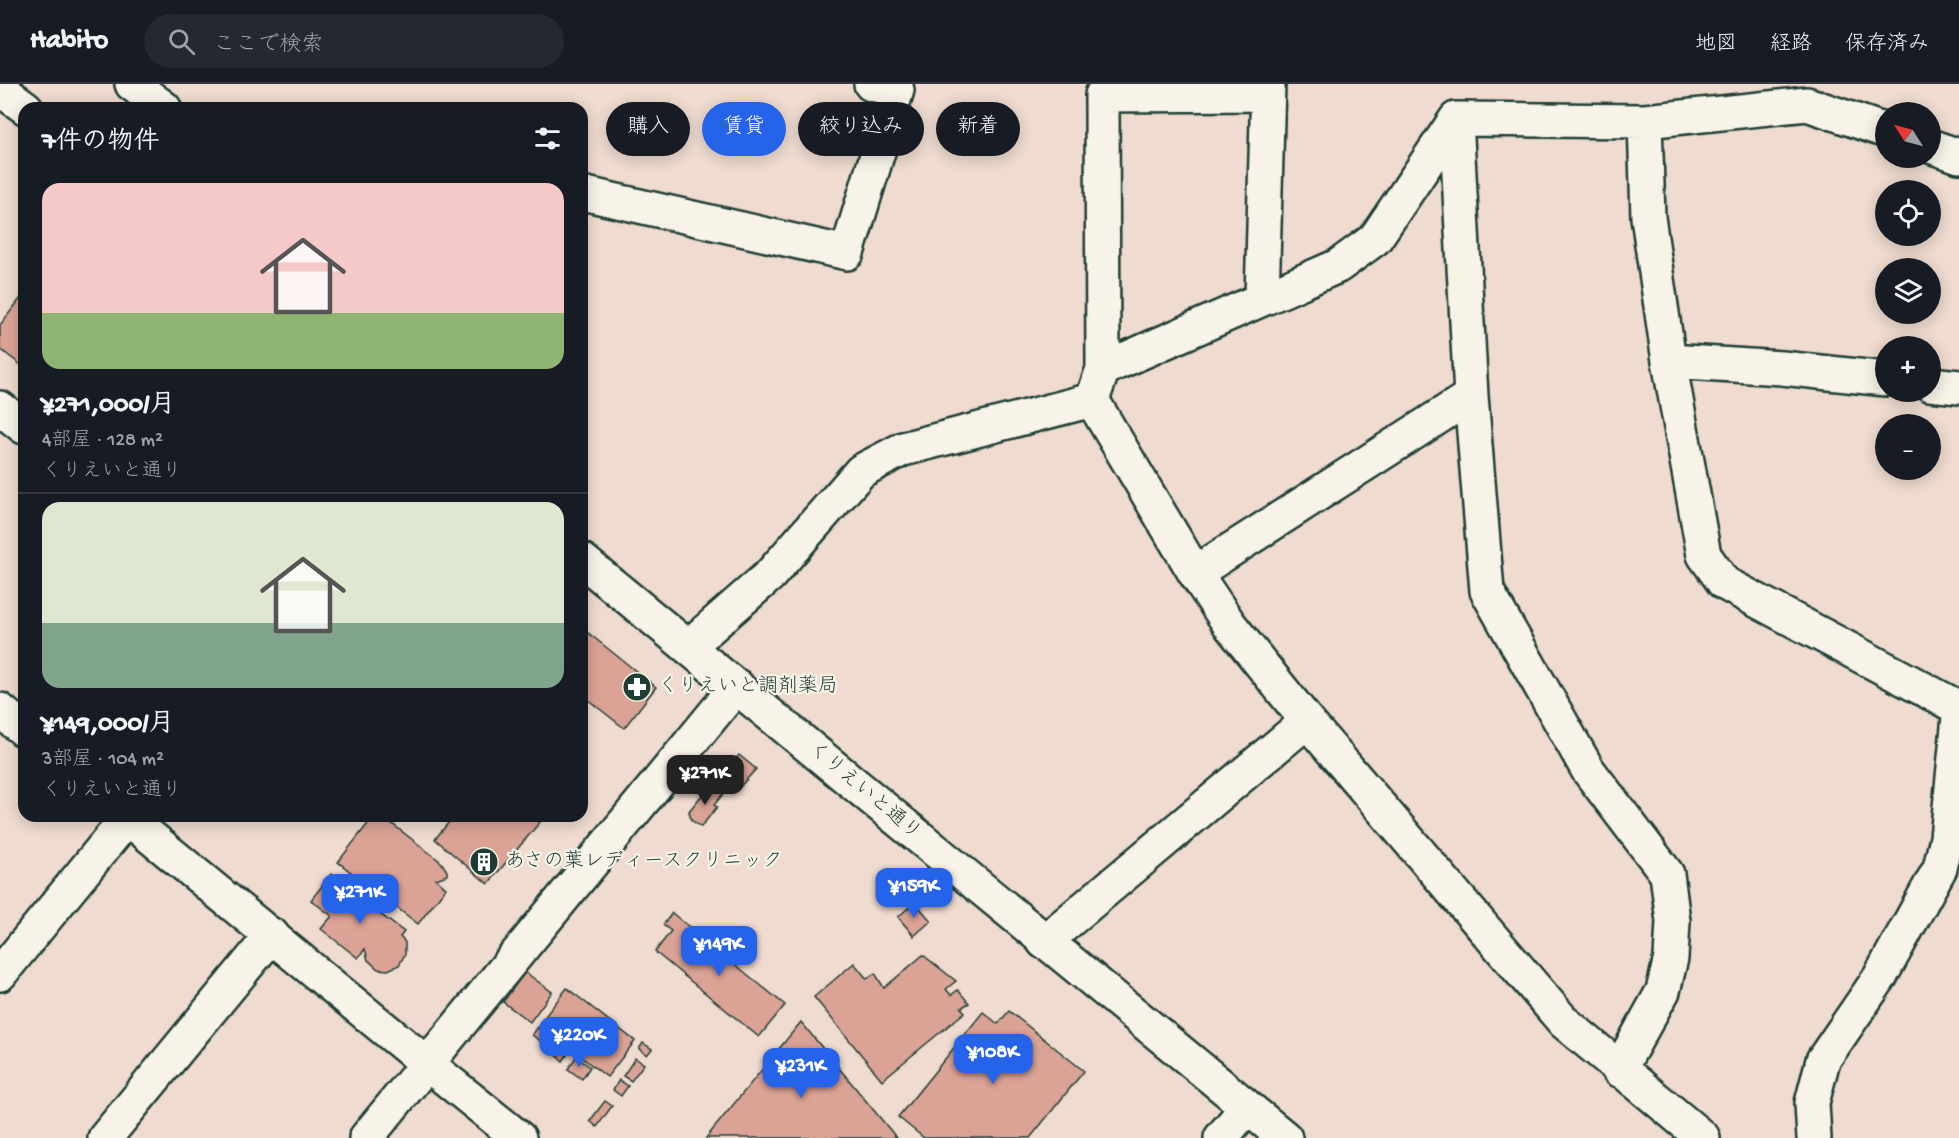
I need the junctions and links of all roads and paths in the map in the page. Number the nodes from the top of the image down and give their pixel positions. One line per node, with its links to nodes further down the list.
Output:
1 (132, 84): 6 (street)
2 (871, 84): 12 (street)
3 (0, 88): 5 (street)
4 (1268, 89): 13 (street); 15 (street)
5 (18, 102)
6 (156, 102)
7 (1456, 119): 8 (street); 13 (street); 19 (street)
8 (1646, 122): 9 (street); 14 (street)
9 (1875, 127)
10 (1941, 150): 11 (street)
11 (1959, 156)
12 (588, 194)
13 (1262, 298): 15 (street)
14 (1669, 362): 16 (street); 27 (street)
15 (1102, 369): 20 (street)
16 (1875, 378)
17 (1941, 385): 18 (street)
18 (1959, 387)
19 (1471, 396): 24 (street); 38 (street)
20 (1092, 400): 24 (street); 25 (street)
21 (0, 408): 22 (street)
22 (18, 422)
23 (588, 565): 25 (street, くりえいと通り)
24 (1195, 573): 30 (street)
25 (689, 646): 26 (street, くりえいと通り)
26 (737, 686): 35 (street, くりえいと通り); 37 (street)
27 (1959, 708)
28 (0, 710): 31 (street)
29 (1959, 717): 46 (street)
30 (1307, 721): 35 (street); 38 (street)
31 (18, 725)
32 (123, 822): 36 (street)
33 (133, 822): 34 (street)
34 (272, 935): 37 (street); 40 (street)
35 (1044, 942): 39 (street, くりえいと通り)
36 (0, 974)
37 (426, 1063): 41 (street); 42 (street)
38 (1619, 1070): 45 (street)
39 (1247, 1107): 43 (street); 44 (street, くりえいと通り)
40 (105, 1138)
41 (366, 1138)
42 (519, 1138)
43 (1221, 1138)
44 (1285, 1138)
45 (1703, 1138)
46 (1814, 1138)

